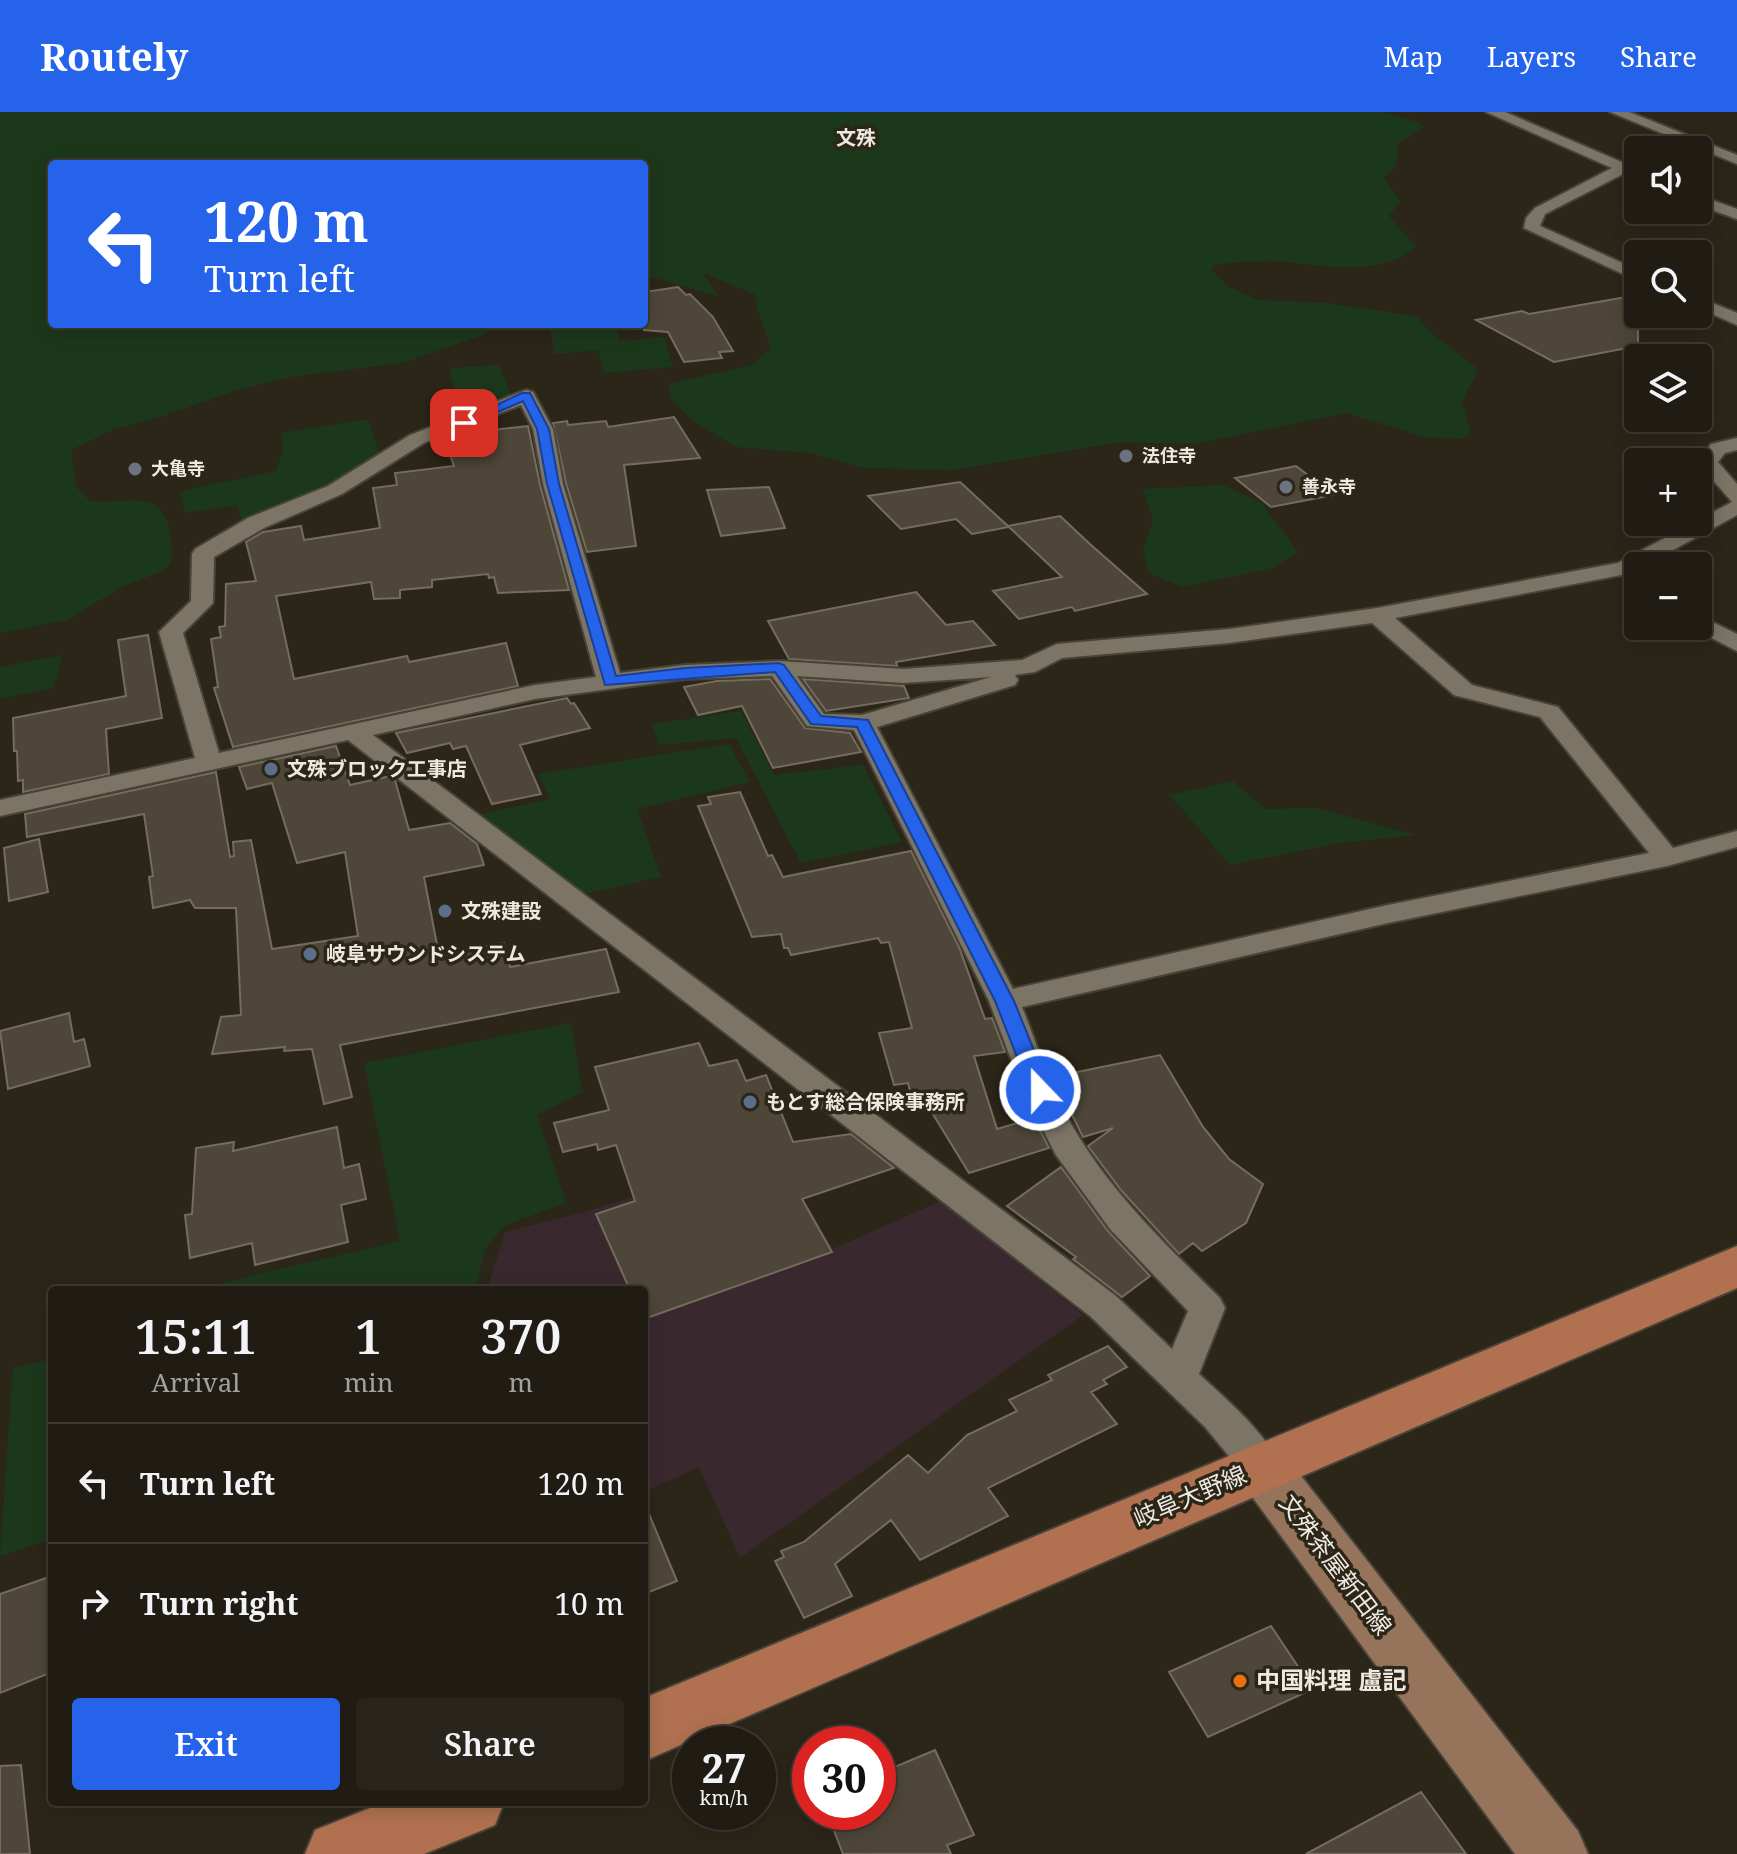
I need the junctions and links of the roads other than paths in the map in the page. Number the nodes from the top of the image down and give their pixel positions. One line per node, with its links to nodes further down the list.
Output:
1 (1493, 112): 4 (street)
2 (1617, 112): 3 (street)
3 (1737, 160)
4 (1624, 168)
5 (1624, 174): 8 (street)
6 (1712, 205): 7 (street)
7 (1737, 214)
8 (1624, 270)
9 (1712, 307): 10 (street)
10 (1732, 315)
11 (1737, 444): 12 (street)
12 (1737, 497)
13 (1737, 507): 14 (street)
14 (1666, 552)
15 (1624, 575): 16 (street)
16 (1377, 615): 19 (street); 27 (street)
17 (1712, 630): 18 (street)
18 (1737, 644)
19 (1027, 667): 20 (street); 22 (street)
20 (779, 668): 21 (street); 22 (street)
21 (610, 682): 23 (street); 24 (street)
22 (863, 723): 28 (street)
23 (355, 733): 24 (street); 30 (street)
24 (209, 761): 25 (street)
25 (0, 808)
26 (1737, 839): 27 (street)
27 (1667, 858): 28 (street)
28 (1004, 1001): 30 (street)
29 (1737, 1266): 31 (main road, 岐阜大野線)
30 (1179, 1378): 31 (street)
31 (1261, 1466): 32 (main road, 岐阜大野線); 35 (main road, 文殊茶屋新田線)
32 (648, 1728)
33 (461, 1806): 34 (main road)
34 (339, 1854)
35 (1555, 1854)

